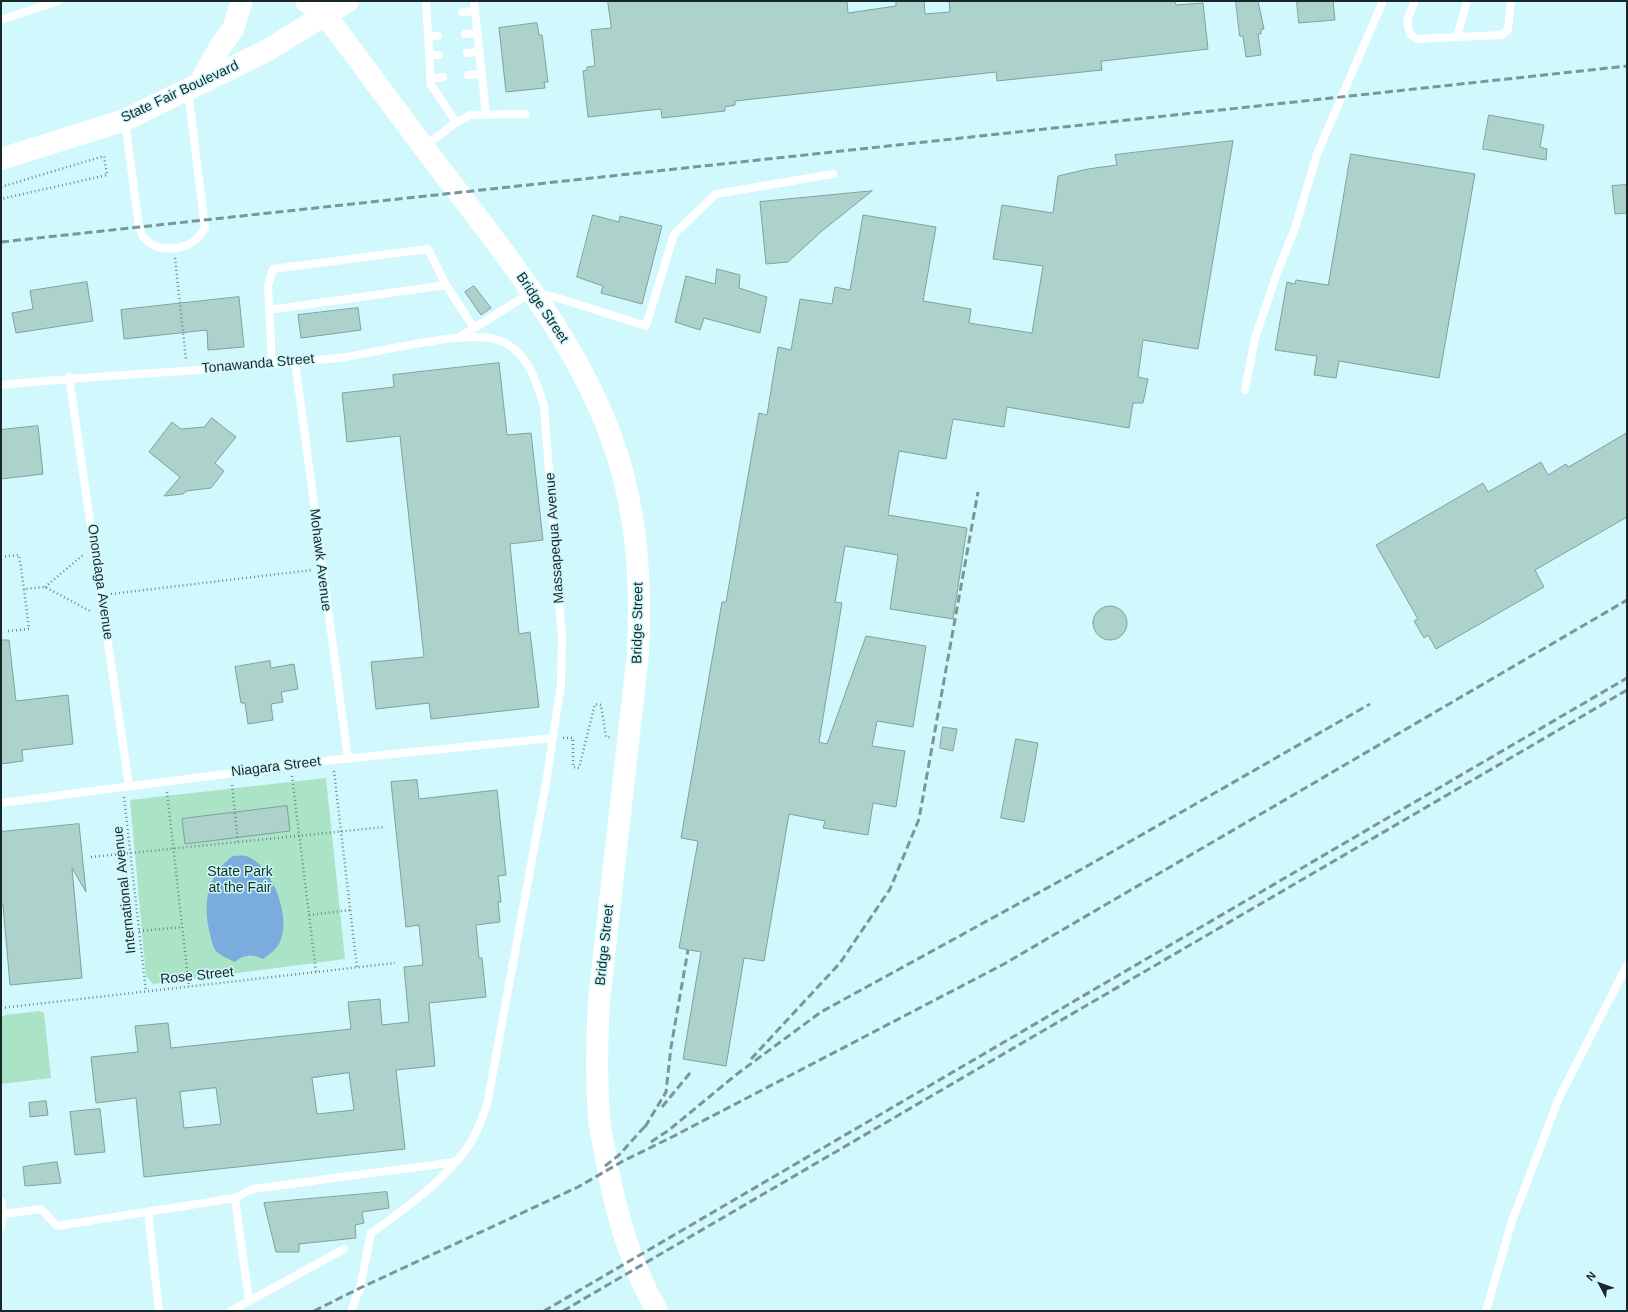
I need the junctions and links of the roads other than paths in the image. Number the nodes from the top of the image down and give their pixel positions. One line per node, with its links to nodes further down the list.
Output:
1 (58, 1): 16 (lane)
2 (242, 1): 30 (main road)
3 (306, 1): 11 (main road, Bridge Street)
4 (348, 1): 11 (main road, State Fair Boulevard)
5 (426, 1): 15 (lane)
6 (474, 1): 12 (lane)
7 (1383, 1): 48 (lane)
8 (1415, 1): 21 (lane)
9 (1468, 1): 21 (lane)
10 (1511, 1): 21 (lane)
11 (324, 8): 30 (main road, State Fair Boulevard); 35 (main road, Bridge Street)
12 (475, 11): 13 (lane); 17 (lane)
13 (462, 12)
14 (436, 14): 15 (lane)
15 (427, 15): 19 (lane)
16 (1, 20)
17 (477, 33): 18 (lane); 22 (lane)
18 (465, 34)
19 (428, 36): 20 (lane); 24 (lane)
20 (438, 36)
21 (1457, 37)
22 (479, 52): 23 (lane); 26 (lane)
23 (467, 53)
24 (429, 55): 25 (lane); 29 (lane)
25 (440, 55)
26 (482, 74): 27 (lane); 32 (lane)
27 (468, 75)
28 (443, 78): 29 (lane)
29 (430, 79): 34 (lane)
30 (194, 87): 33 (main road, State Fair Boulevard); 33 (lane)
31 (526, 114): 32 (lane)
32 (486, 115): 34 (lane)
33 (125, 120): 36 (main road, State Fair Boulevard)
34 (456, 122): 35 (lane)
35 (424, 147): 39 (main road, Bridge Street)
36 (1, 159)
37 (833, 174): 39 (lane)
38 (446, 285): 40 (lane); 40 (lane); 41 (lane)
39 (532, 292): 41 (lane); 62 (main road, Bridge Street)
40 (269, 310): 45 (lane)
41 (474, 328): 42 (lane)
42 (457, 338): 43 (lane, Tonawanda Street); 44 (lane, Tonawanda Street)
43 (512, 348): 49 (lane, Massapequa Avenue)
44 (295, 361): 45 (lane, Tonawanda Street); 50 (lane, Mohawk Avenue)
45 (272, 363): 46 (lane, Tonawanda Street)
46 (69, 377): 47 (lane, Tonawanda Street); 51 (lane, Onondaga Avenue)
47 (1, 385)
48 (1245, 390)
49 (552, 738): 50 (lane, Niagara Street); 54 (lane, Massapequa Avenue)
50 (348, 759): 51 (lane, Niagara Street)
51 (126, 786): 52 (lane, Niagara Street)
52 (1, 803)
53 (1627, 965): 66 (lane)
54 (455, 1162): 55 (lane); 65 (lane, Massapequa Avenue)
55 (235, 1198): 57 (lane); 61 (lane)
56 (1, 1201): 58 (lane)
57 (148, 1212): 58 (lane); 63 (lane)
58 (3, 1214): 59 (lane)
59 (1, 1227)
60 (344, 1248): 61 (lane)
61 (249, 1301): 64 (lane)
62 (655, 1309)
63 (159, 1311)
64 (231, 1311)
65 (351, 1311)
66 (1486, 1311)

